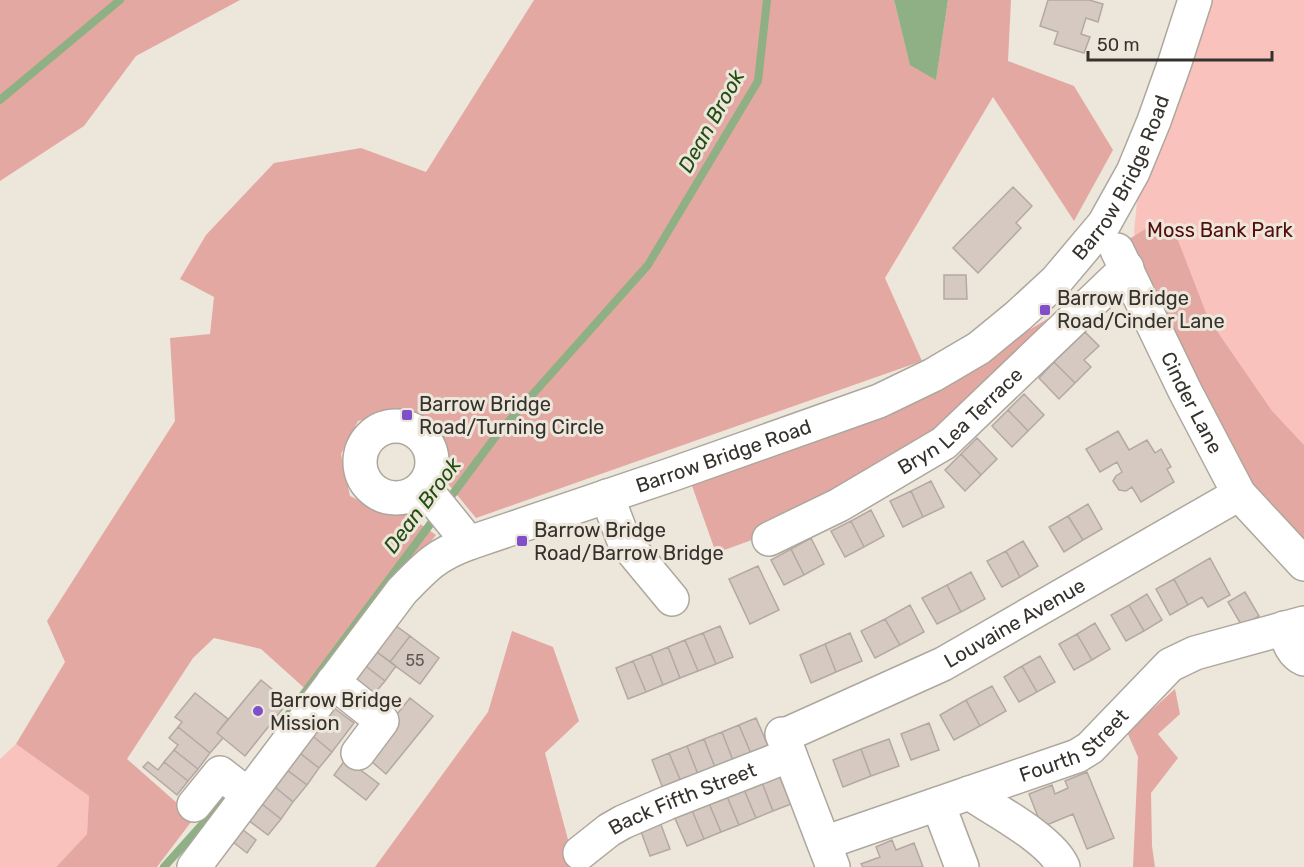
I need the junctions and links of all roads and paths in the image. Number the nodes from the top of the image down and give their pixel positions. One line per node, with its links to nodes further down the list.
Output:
1 (1195, 0): 2 (street, Barrow Bridge Road)
2 (1104, 224): 3 (street, Cinder Lane); 6 (street, Barrow Bridge Road)
3 (1127, 268): 5 (street, Cinder Lane); 8 (street, Bryn Lea Terrace)
4 (429, 494): 7 (street)
5 (1239, 494): 9 (street, Cinder Lane); 14 (street, Louvaine Avenue)
6 (607, 496): 7 (street, Barrow Bridge Road); 10 (street)
7 (463, 536): 13 (street, Barrow Bridge Road)
8 (769, 539)
9 (1304, 564)
10 (672, 599)
11 (1294, 625): 12 (street); 16 (street, Fourth Street)
12 (1304, 659)
13 (333, 682): 15 (street); 17 (street, Barrow Bridge Road)
14 (783, 736): 20 (street, Back Fifth Street); 21 (street)
15 (358, 753)
16 (969, 793): 18 (street, Fourth Street); 24 (street)
17 (247, 794): 19 (street); 22 (street, Barrow Bridge Road)
18 (938, 804): 21 (street, Fourth Street); 23 (street)
19 (194, 805)
20 (580, 853)
21 (828, 855)
22 (194, 867)
23 (962, 867)
24 (1063, 867)

